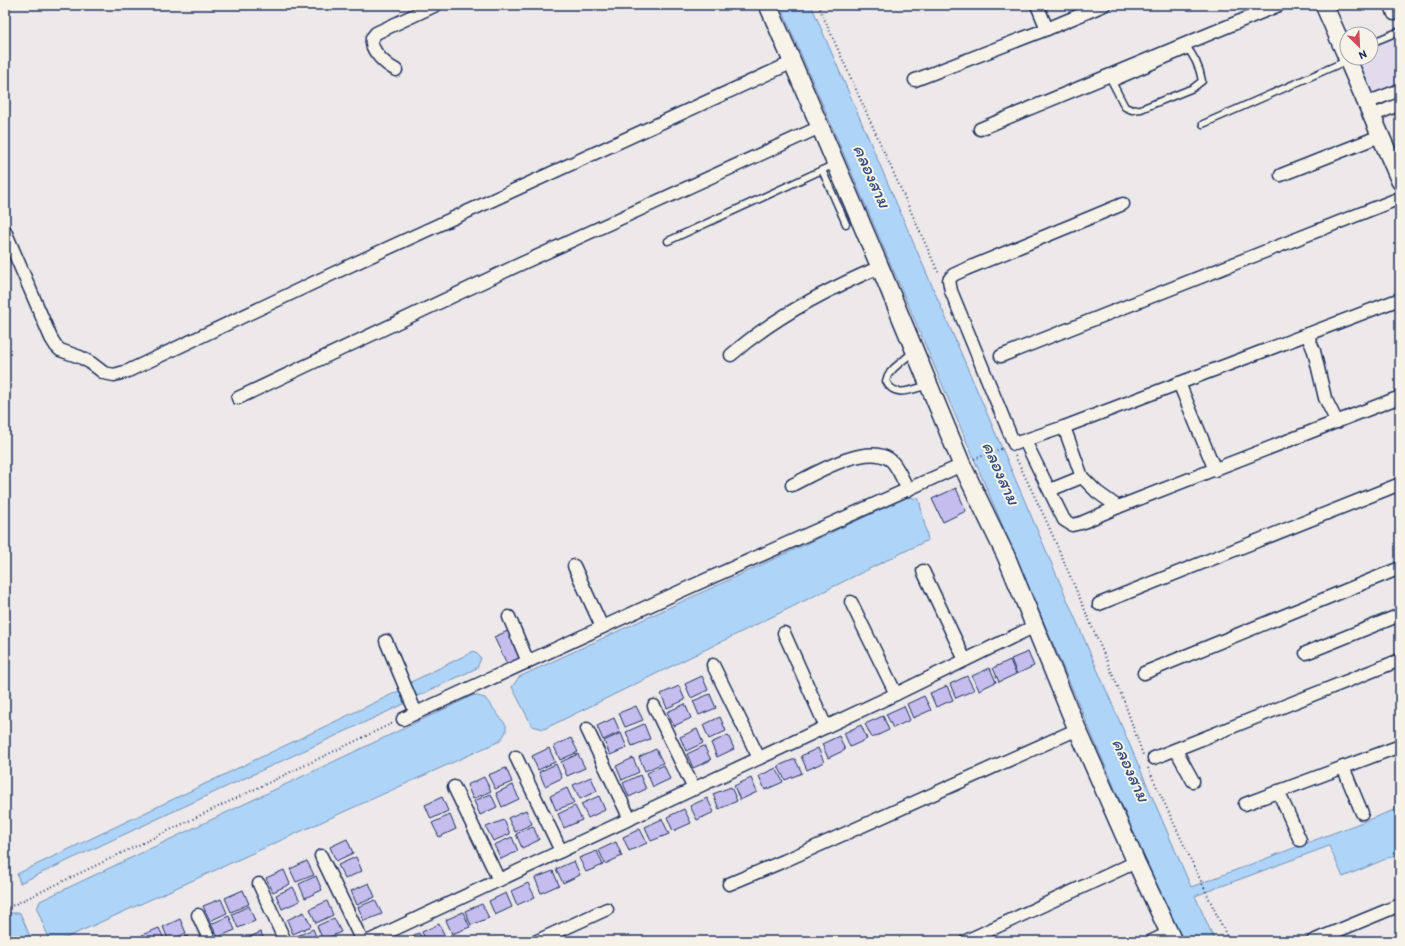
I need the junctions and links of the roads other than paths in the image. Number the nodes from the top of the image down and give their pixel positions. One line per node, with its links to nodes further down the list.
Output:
1 (436, 5): 15 (street)
2 (768, 5): 13 (street)
3 (1037, 5): 7 (street)
4 (1103, 5): 7 (street)
5 (1279, 5): 11 (street)
6 (1324, 5): 9 (street)
7 (1047, 29): 17 (street)
8 (1400, 31): 10 (lane)
9 (1339, 38)
10 (1379, 40)
11 (1187, 47): 16 (street); 16 (lane)
12 (1339, 60): 21 (lane)
13 (793, 62): 22 (street); 31 (street)
14 (1351, 66): 20 (street)
15 (396, 70)
16 (1111, 79): 23 (street)
17 (915, 80)
18 (1400, 90): 20 (street)
19 (1400, 104): 20 (street)
20 (1369, 110): 24 (street)
21 (1203, 124)
22 (820, 127): 25 (street); 42 (street)
23 (980, 129)
24 (1380, 136): 26 (street); 27 (street)
25 (829, 167): 30 (lane); 32 (lane); 33 (street)
26 (1281, 175)
27 (1400, 180)
28 (1400, 198): 38 (street)
29 (1123, 204): 45 (street)
30 (846, 224)
31 (5, 232)
32 (668, 241)
33 (880, 267): 36 (street); 37 (street)
34 (1400, 299): 35 (street)
35 (1307, 334): 39 (street); 43 (street)
36 (914, 351): 40 (street); 40 (lane)
37 (732, 355)
38 (1001, 356)
39 (1179, 383): 44 (street); 47 (street)
40 (928, 385): 46 (street)
41 (1400, 397): 43 (street)
42 (238, 398)
43 (1337, 422): 47 (street)
44 (1064, 427): 45 (street); 48 (street)
45 (1025, 441): 52 (street)
46 (967, 463): 51 (street); 61 (street)
47 (1215, 470): 53 (street)
48 (1082, 477): 52 (street); 53 (street)
49 (1400, 484): 58 (street)
50 (792, 485): 51 (street)
51 (908, 490): 62 (street)
52 (1050, 490): 53 (street)
53 (1118, 507)
54 (574, 566): 62 (street)
55 (1400, 568): 70 (street)
56 (923, 571): 66 (street)
57 (852, 602): 71 (street)
58 (1099, 604)
59 (1400, 615): 65 (street)
60 (509, 617): 68 (street)
61 (1035, 626): 66 (street); 77 (street)
62 (602, 627): 68 (street)
63 (784, 633): 75 (street)
64 (386, 641): 73 (street)
65 (1306, 653)
66 (965, 660): 71 (street)
67 (1400, 660): 79 (street)
68 (528, 662): 73 (street)
69 (713, 666): 81 (street)
70 (1144, 672)
71 (896, 694): 75 (street)
72 (654, 706): 86 (street)
73 (416, 713): 74 (street)
74 (403, 719)
75 (826, 727): 81 (street)
76 (587, 729): 90 (street)
77 (1078, 729): 94 (street); 97 (street)
78 (1400, 746): 83 (street)
79 (1176, 750): 82 (street); 84 (street)
80 (516, 758): 92 (street)
81 (759, 758): 86 (street)
82 (1154, 758)
83 (1343, 767): 87 (street); 89 (street)
84 (1193, 781)
85 (454, 787): 95 (street)
86 (694, 789): 90 (street)
87 (1278, 792): 88 (street); 91 (street)
88 (1245, 804)
89 (1362, 813)
90 (630, 819): 92 (street)
91 (1300, 840)
92 (561, 851): 95 (street)
93 (321, 856): 104 (street)
94 (1136, 862): 101 (street); 107 (street)
95 (499, 880): 105 (street)
96 (259, 884): 103 (street)
97 (729, 884)
98 (1400, 905): 109 (street)
99 (607, 908): 106 (street)
100 (198, 915): 102 (street)
101 (1171, 937): 108 (street)
102 (210, 941)
103 (285, 941)
104 (362, 941)
105 (369, 941)
106 (537, 941)
107 (966, 941)
108 (1152, 941)
109 (1313, 941)

